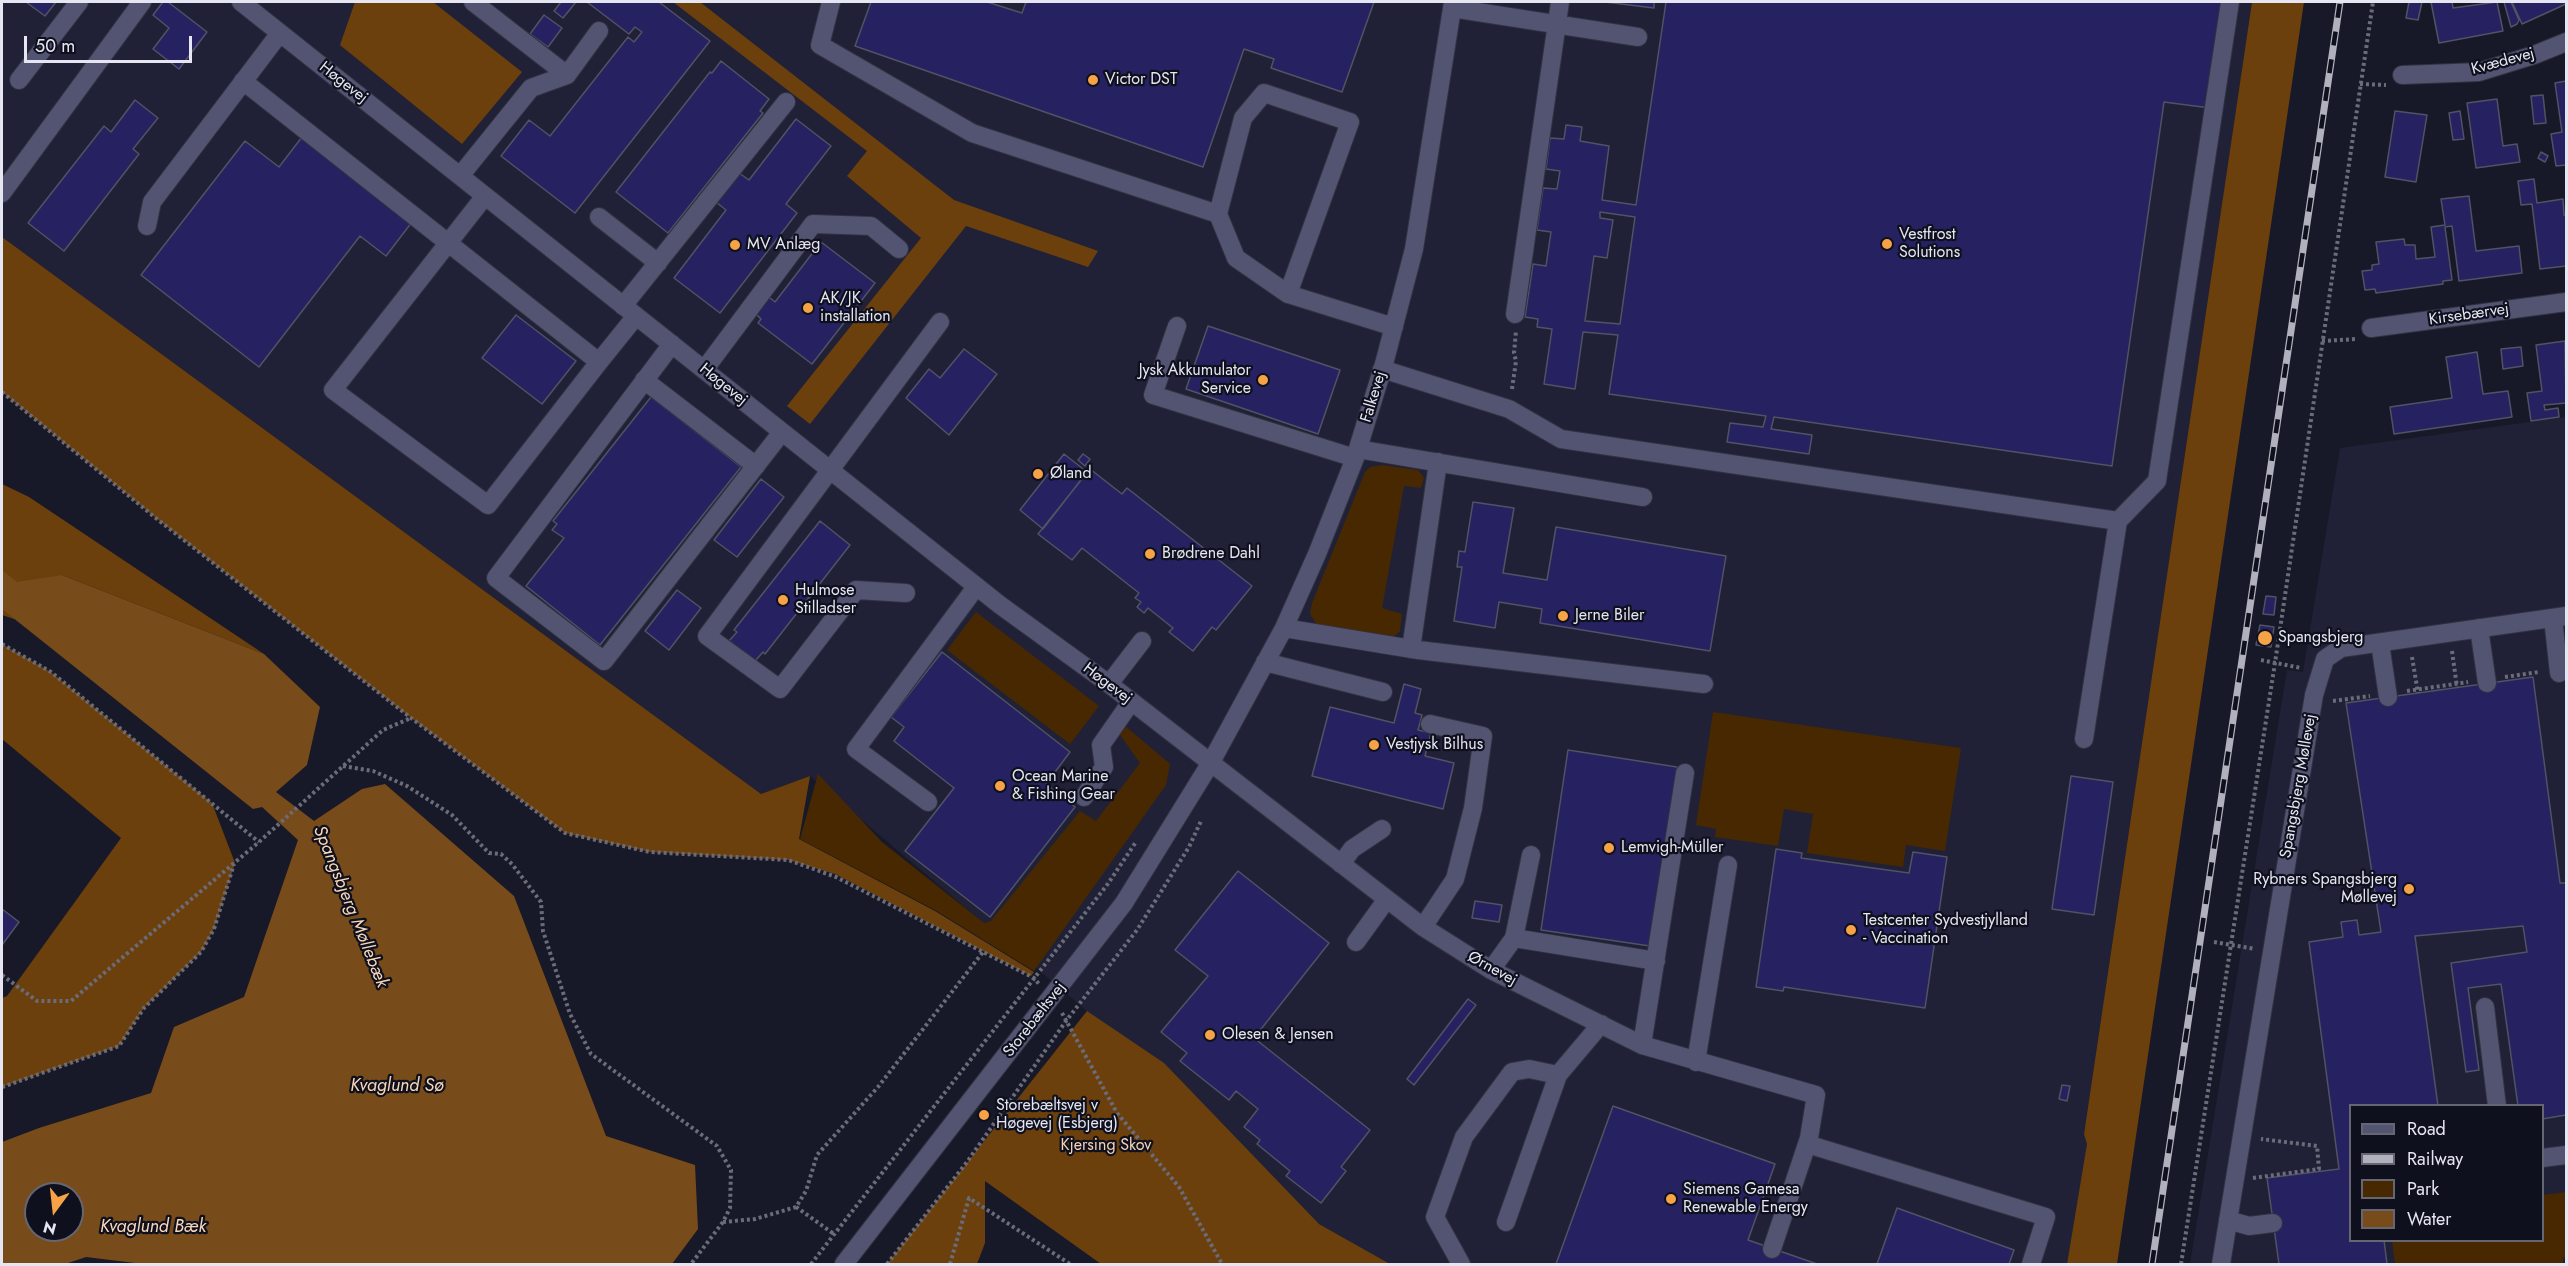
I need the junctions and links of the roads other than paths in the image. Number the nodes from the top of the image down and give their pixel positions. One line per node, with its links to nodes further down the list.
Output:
1 (78, 2): 16 (street)
2 (142, 2): 20 (street)
3 (473, 2): 14 (street)
4 (831, 2): 22 (street)
5 (1560, 2): 9 (street)
6 (2230, 2): 47 (street)
7 (252, 5): 11 (street, Høgevej)
8 (1452, 5): 9 (street); 34 (street, Falkevej)
9 (1556, 24): 12 (street); 31 (street)
10 (599, 31): 14 (street)
11 (280, 33): 17 (street); 19 (street, Høgevej)
12 (1638, 36)
13 (2566, 42): 15 (street, Kvædevej)
14 (567, 75): 19 (street)
15 (2402, 75)
16 (19, 80)
17 (243, 81): 24 (street); 25 (street)
18 (786, 102): 27 (street)
19 (460, 176): 21 (street, Høgevej)
20 (2, 193)
21 (485, 196): 25 (street); 30 (street, Høgevej)
22 (1218, 214): 28 (street); 28 (street)
23 (599, 217): 27 (street)
24 (147, 226)
25 (449, 242): 37 (street); 37 (street)
26 (899, 249): 39 (street)
27 (658, 263): 30 (street)
28 (1288, 294): 34 (street)
29 (2566, 302): 35 (street, Kirsebærvej)
30 (629, 311): 36 (street, Høgevej); 37 (street)
31 (1515, 314)
32 (940, 322): 45 (street)
33 (1177, 326): 42 (street)
34 (1394, 327): 38 (street, Falkevej)
35 (2371, 328)
36 (672, 344): 39 (street, Høgevej); 40 (street)
37 (599, 362)
38 (1382, 369): 42 (street, Falkevej); 47 (street)
39 (704, 370): 41 (street, Høgevej)
40 (644, 380): 44 (street); 44 (street)
41 (782, 432): 44 (street); 45 (street, Høgevej)
42 (1357, 453): 43 (street); 51 (street, Falkevej)
43 (1438, 462): 46 (street); 55 (street)
44 (756, 466)
45 (829, 469): 48 (street, Høgevej); 49 (street)
46 (1643, 497)
47 (2118, 521): 65 (street)
48 (976, 587): 59 (street, Høgevej); 69 (street)
49 (906, 593)
50 (2560, 617): 52 (street); 57 (street)
51 (1284, 628): 55 (street); 56 (street, Falkevej)
52 (2480, 628): 54 (street); 58 (street)
53 (1142, 641): 59 (street)
54 (2380, 643): 62 (street); 89 (street, Spangsbjerg Møllevej)
55 (1411, 649): 60 (street)
56 (1265, 662): 61 (street); 66 (street, Falkevej)
57 (2559, 671)
58 (2487, 681)
59 (1109, 684): 63 (street, Høgevej)
60 (1704, 684)
61 (1383, 692)
62 (2388, 695)
63 (1131, 702): 66 (street, Høgevej); 68 (street)
64 (1430, 724): 75 (street)
65 (2084, 740)
66 (1210, 764): 72 (street, Ørnevej); 93 (street, Storebæltsvej)
67 (1685, 773): 78 (street)
68 (1084, 796)
69 (928, 802)
70 (1382, 829): 72 (street)
71 (1531, 855): 76 (street)
72 (1341, 864): 74 (street, Ørnevej)
73 (1728, 866): 83 (street)
74 (1387, 899): 75 (street, Ørnevej); 77 (street)
75 (1424, 927): 79 (street, Ørnevej)
76 (1514, 938): 78 (street); 79 (street)
77 (1356, 942)
78 (1656, 961): 82 (street)
79 (1491, 970): 81 (street, Ørnevej)
80 (2485, 1007): 85 (street)
81 (1600, 1024): 82 (street, Ørnevej); 84 (street)
82 (1642, 1045): 83 (street, Ørnevej)
83 (1696, 1062): 86 (street, Ørnevej)
84 (1558, 1075): 90 (street); 94 (street)
85 (2497, 1104)
86 (1807, 1144): 92 (street); 95 (street)
87 (2566, 1155): 88 (street)
88 (2544, 1158)
89 (2228, 1220): 91 (street); 96 (street, Spangsbjerg Møllevej)
90 (1506, 1222)
91 (2273, 1223)
92 (1772, 1248)
93 (844, 1264)
94 (1461, 1264)
95 (2031, 1264)
96 (2220, 1264)

